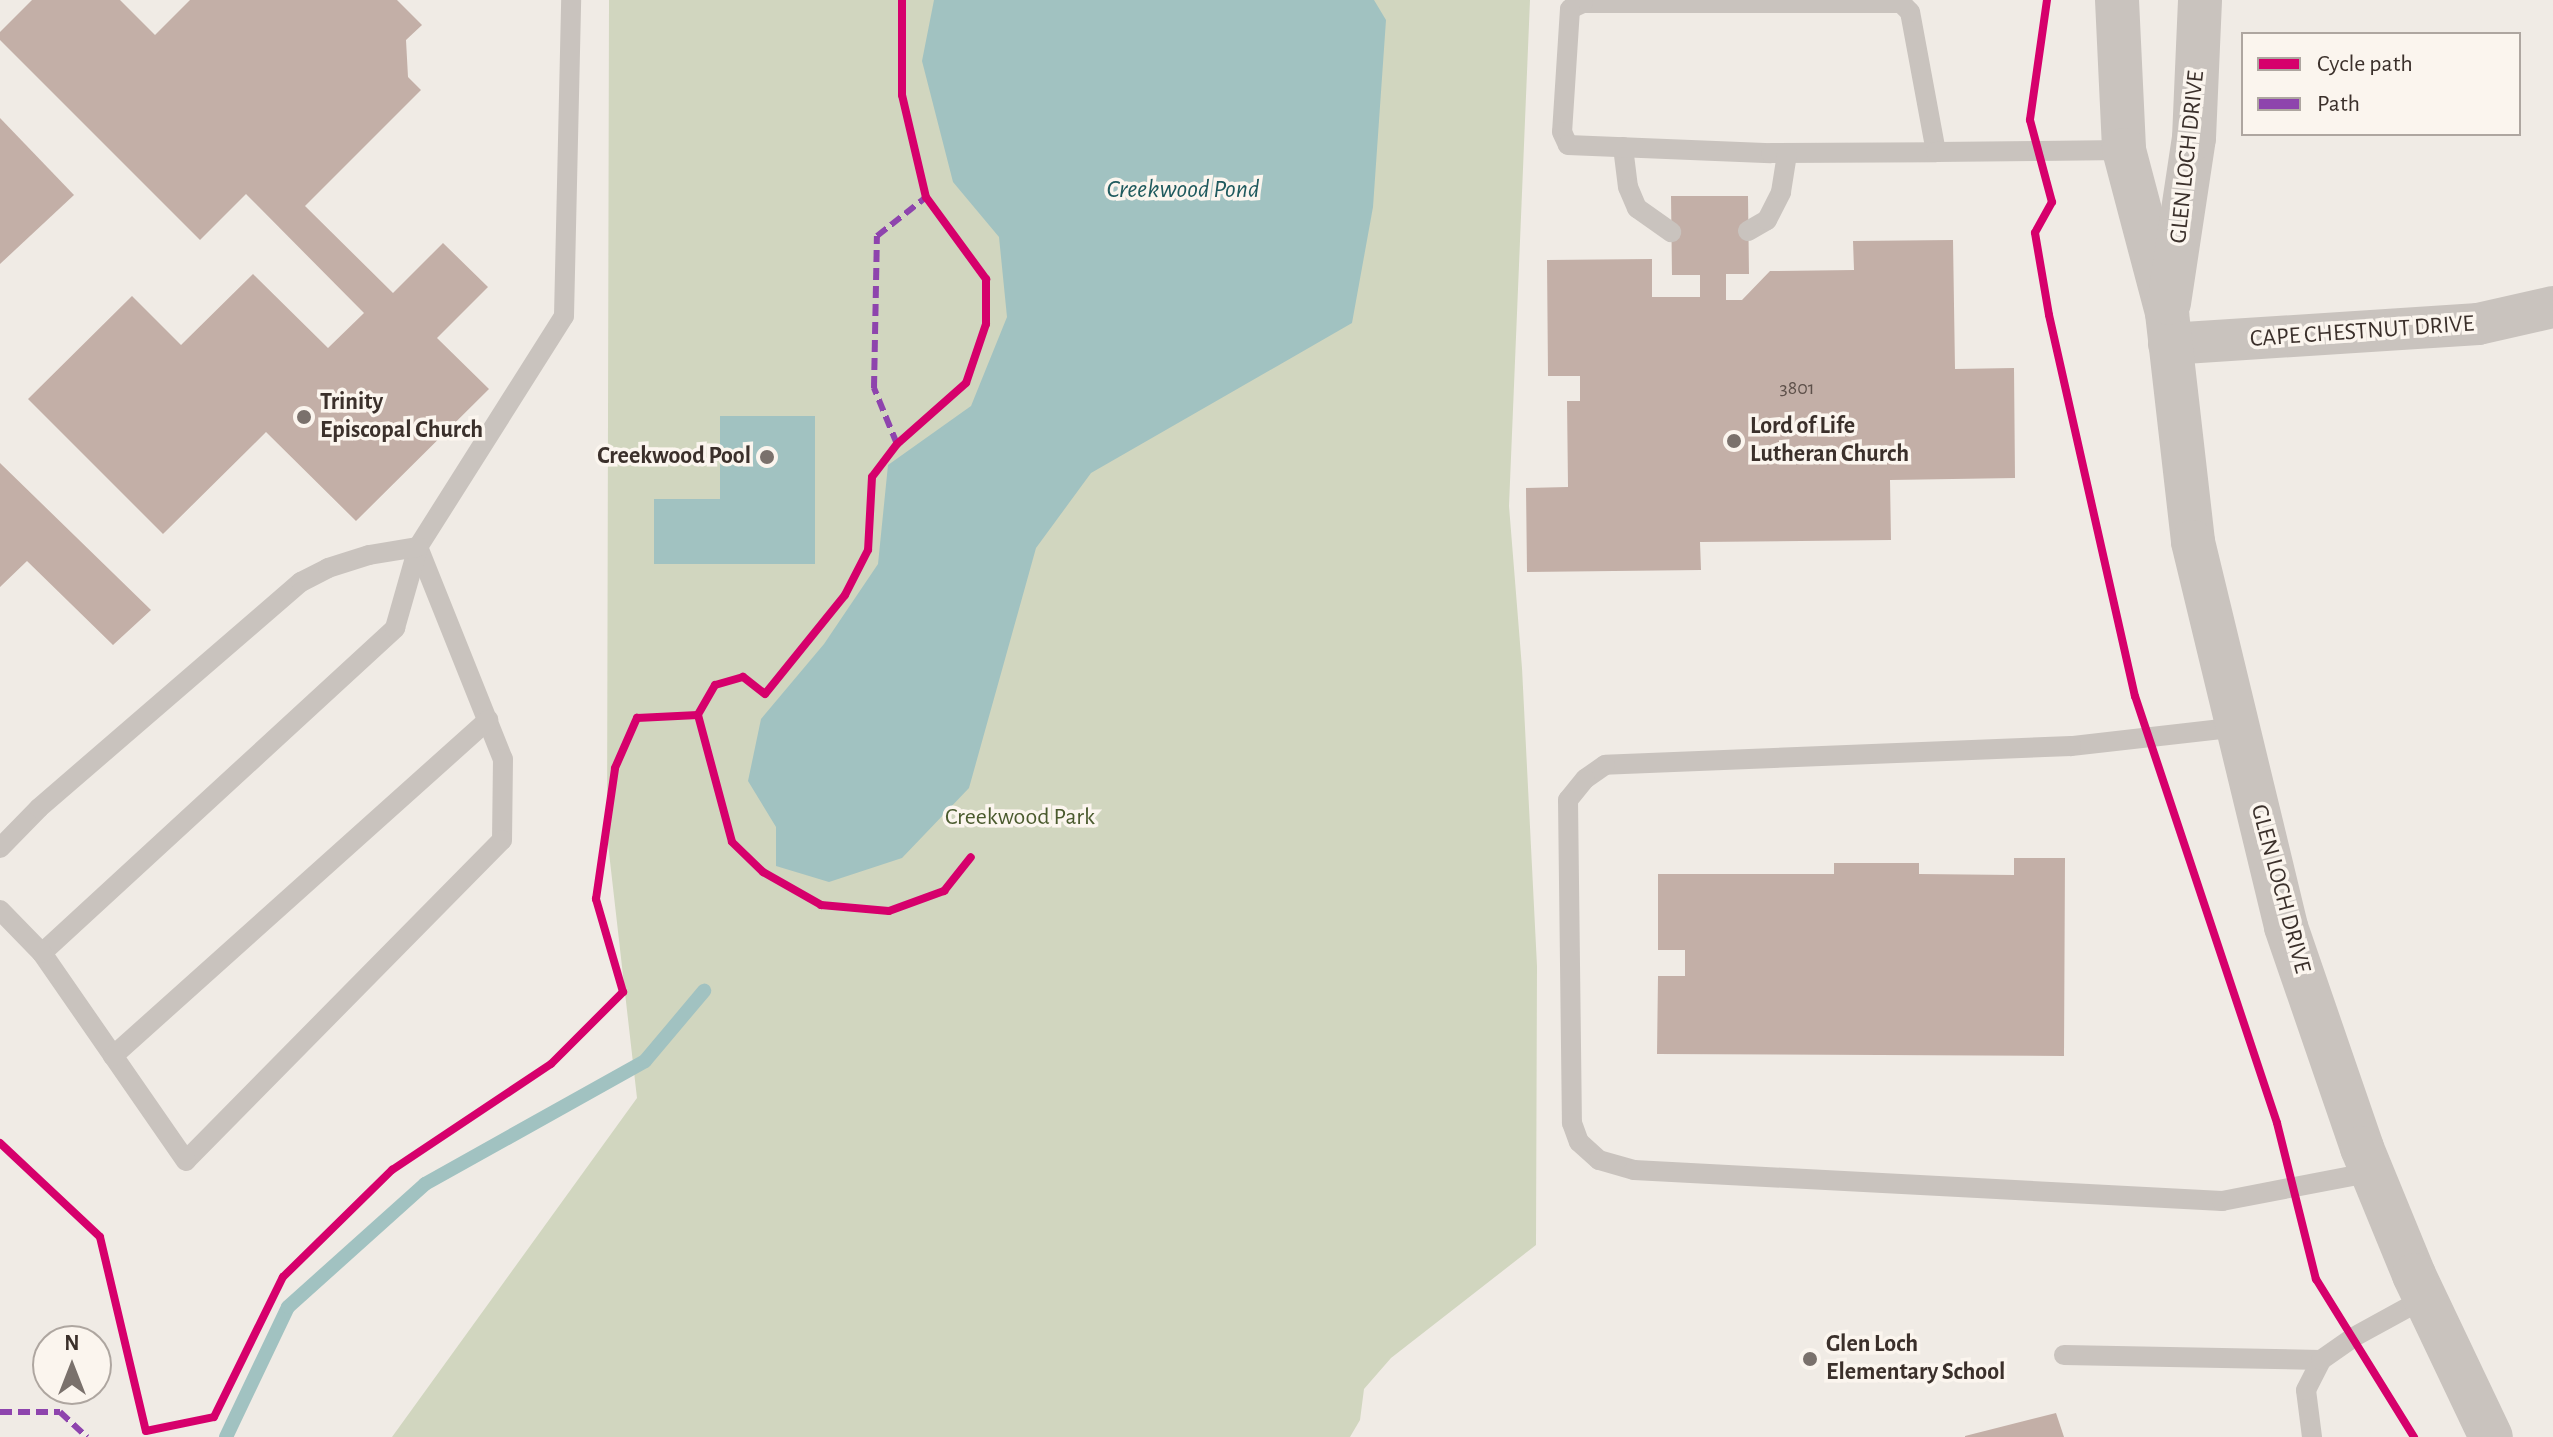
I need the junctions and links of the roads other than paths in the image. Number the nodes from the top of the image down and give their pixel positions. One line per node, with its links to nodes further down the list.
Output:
1 (571, 0): 13 (lane)
2 (2117, 0): 6 (street, GLEN LOCH DRIVE)
3 (2200, 0): 12 (street, GLEN LOCH DRIVE)
4 (1798, 1): 5 (lane); 7 (lane)
5 (1623, 147): 8 (lane); 10 (lane)
6 (2124, 150): 7 (lane); 12 (street, GLEN LOCH DRIVE)
7 (1936, 152): 8 (lane)
8 (1787, 153): 9 (lane)
9 (1748, 231)
10 (1671, 232)
11 (2553, 307): 12 (street, CAPE CHESTNUT DRIVE)
12 (2168, 329): 15 (street, GLEN LOCH DRIVE)
13 (418, 547): 14 (lane); 16 (lane); 18 (lane)
14 (488, 720): 19 (lane); 19 (lane)
15 (2239, 727): 20 (street, GLEN LOCH DRIVE); 20 (lane)
16 (0, 848)
17 (0, 910): 18 (lane)
18 (42, 953): 19 (lane)
19 (113, 1056)
20 (2372, 1172): 21 (street, GLEN LOCH DRIVE)
21 (2425, 1298): 23 (lane); 25 (street, GLEN LOCH DRIVE)
22 (2064, 1355): 23 (lane)
23 (2321, 1360): 24 (lane)
24 (2312, 1437)
25 (2491, 1437)

